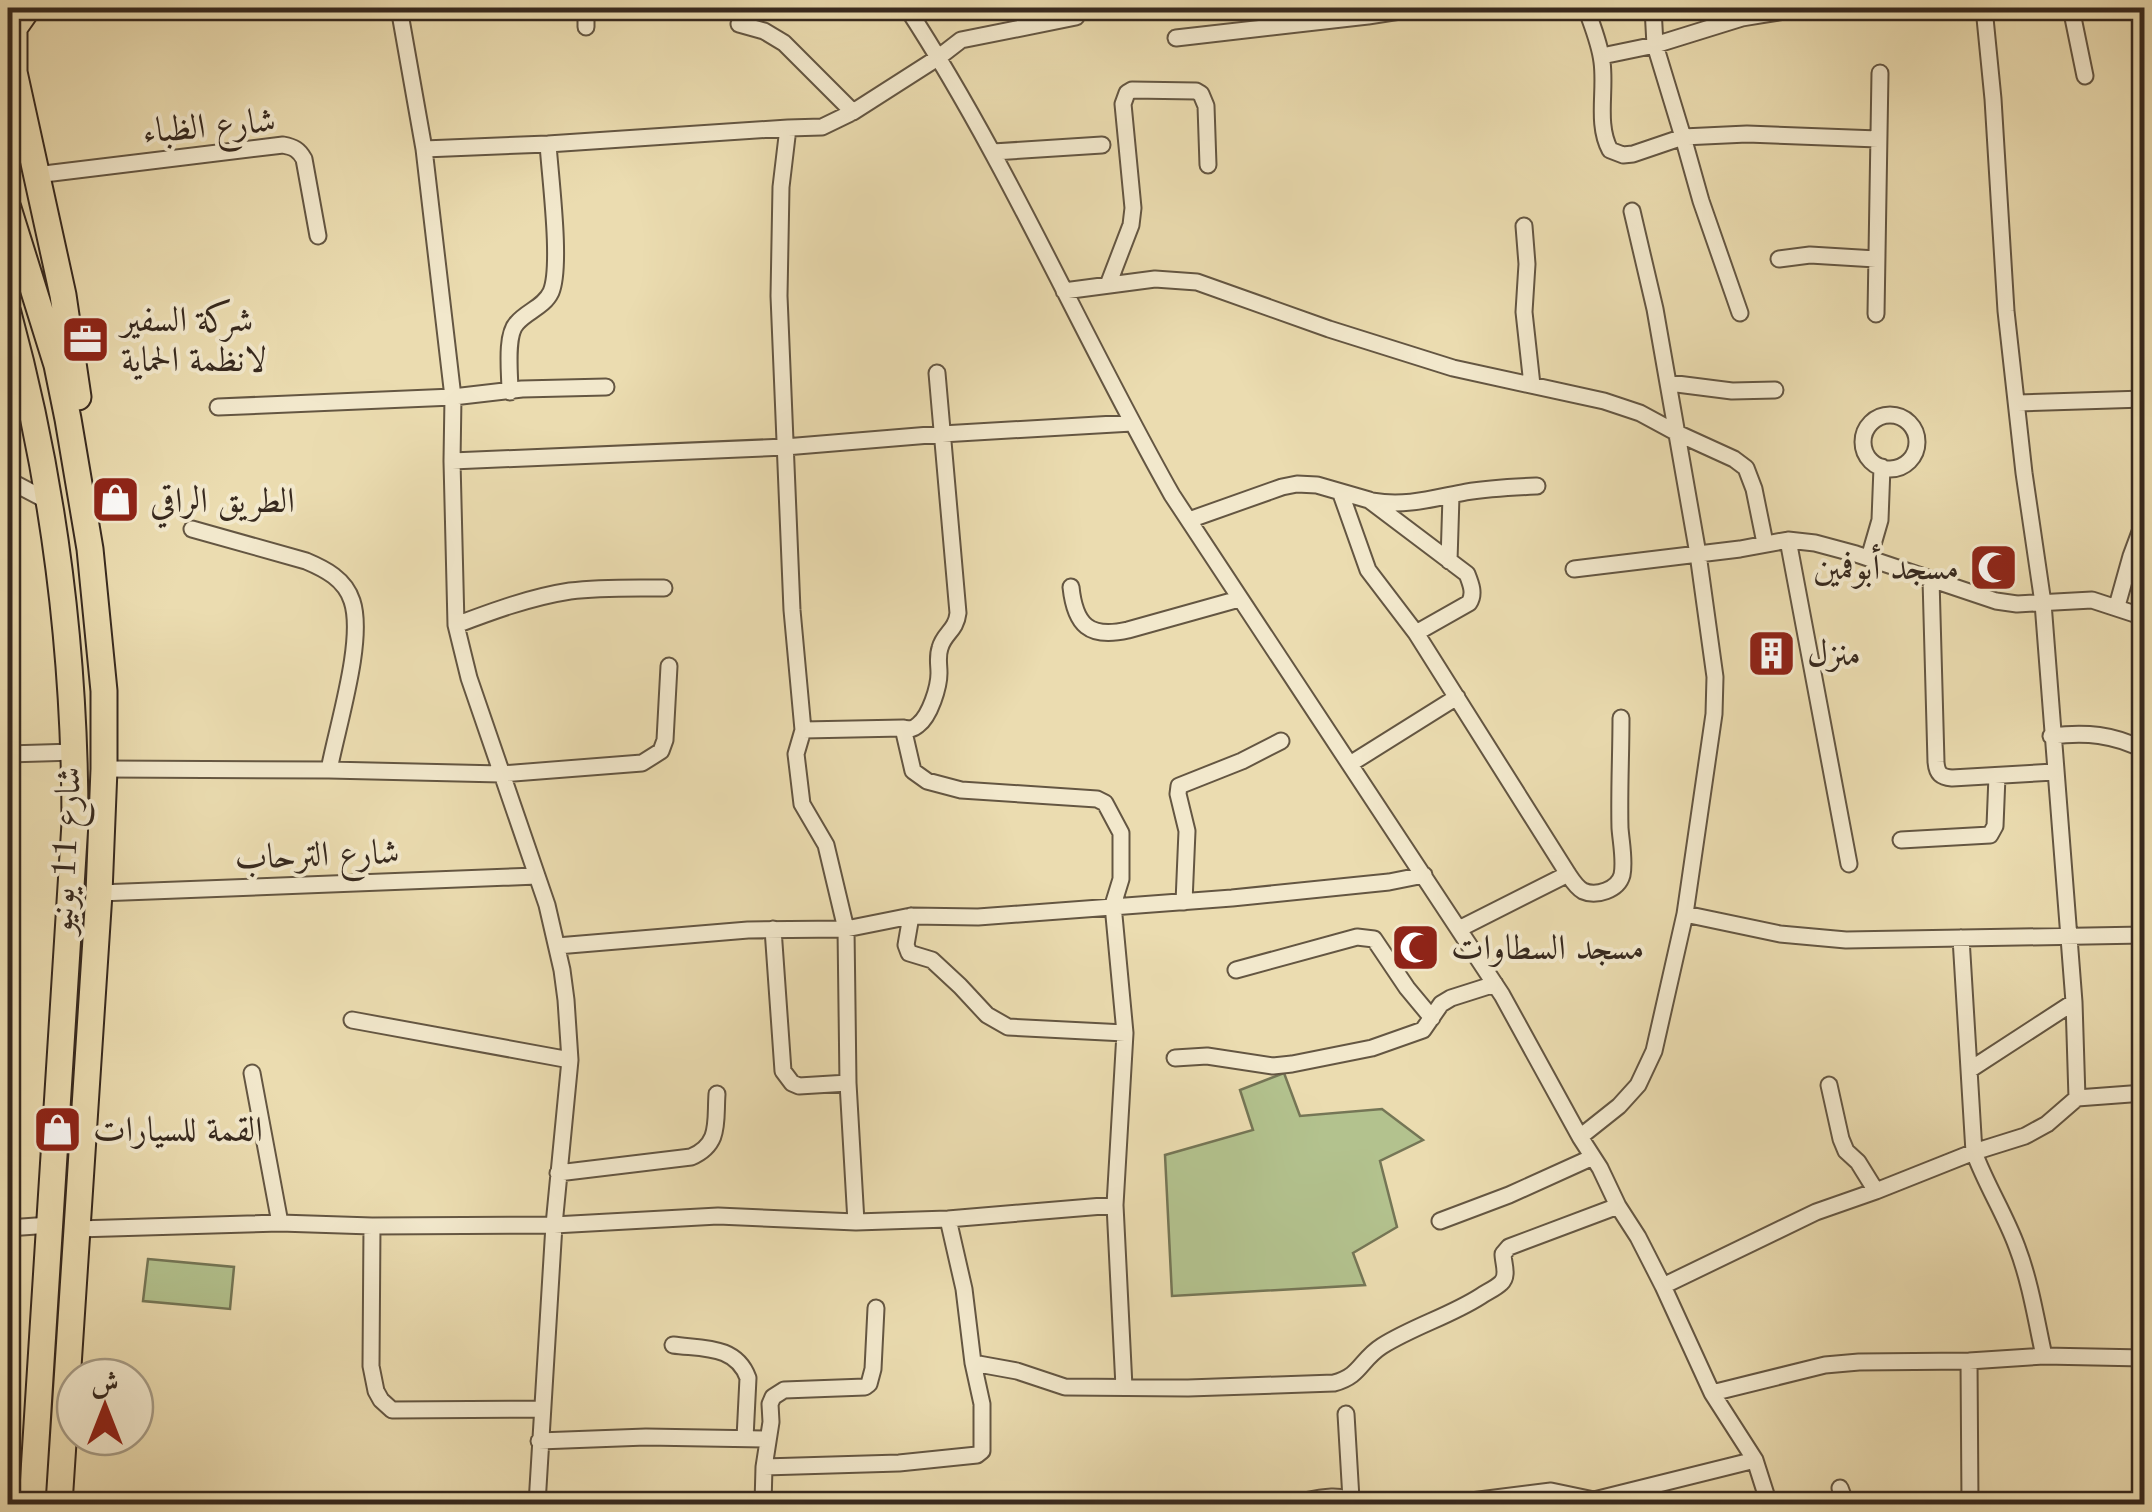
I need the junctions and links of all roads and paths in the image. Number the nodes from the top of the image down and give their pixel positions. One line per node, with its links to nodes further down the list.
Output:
1 (28, 8): 18 (highway)
2 (400, 8): 27 (street)
3 (586, 8): 13 (street)
4 (907, 8): 17 (street)
5 (1419, 8): 14 (street)
6 (1586, 8): 16 (street)
7 (1652, 8): 15 (street)
8 (1803, 8): 15 (street)
9 (1984, 8): 51 (street)
10 (2071, 8): 20 (street)
11 (1076, 17): 17 (street)
12 (739, 24): 21 (street)
13 (586, 27)
14 (1176, 38)
15 (1656, 45): 16 (street); 23 (street)
16 (1602, 56): 23 (street)
17 (939, 57): 21 (street); 28 (street)
18 (11, 62): 30 (highway)
19 (1880, 74): 24 (street)
20 (2086, 76)
21 (853, 112): 22 (street)
22 (788, 128): 25 (street); 56 (street)
23 (1683, 137): 24 (street); 39 (street)
24 (1878, 139): 36 (street)
25 (548, 144): 27 (street); 48 (street)
26 (1102, 145): 28 (street)
27 (424, 149): 49 (street)
28 (993, 152): 38 (street)
29 (1208, 165): 37 (street)
30 (36, 175): 34 (street, شارع الظباء); 60 (highway)
31 (8, 208): 60 (highway, شارع 11 يونيو)
32 (1632, 211): 44 (street)
33 (1524, 226): 45 (street)
34 (318, 236)
35 (1779, 259): 36 (street)
36 (1876, 259): 41 (street)
37 (1108, 285): 38 (street); 45 (street)
38 (1064, 290): 53 (street)
39 (1740, 313)
40 (8, 314): 62 (highway, شارع 11 يونيو)
41 (1876, 314)
42 (8, 373): 62 (highway)
43 (937, 373): 54 (street)
44 (1669, 383): 47 (street); 55 (street)
45 (1532, 385): 55 (street)
46 (606, 388): 48 (street)
47 (1776, 390)
48 (510, 392): 49 (street)
49 (453, 397): 52 (street); 57 (street)
50 (2144, 399): 51 (street)
51 (2018, 403): 79 (street)
52 (218, 407)
53 (1132, 423): 54 (street); 66 (street)
54 (942, 434): 56 (street); 87 (street)
55 (1677, 434): 70 (street); 71 (street)
56 (785, 446): 57 (street); 88 (street)
57 (452, 461): 82 (street)
58 (1882, 468): 72 (street)
59 (8, 480): 62 (street)
60 (80, 482): 95 (highway, شارع 11 يونيو)
61 (1538, 486): 64 (street)
62 (47, 493): 92 (highway, شارع 11 يونيو)
63 (1341, 494): 65 (street); 66 (street); 83 (street)
64 (1450, 496): 65 (street); 73 (street)
65 (1368, 500): 73 (street)
66 (1188, 520): 78 (street)
67 (2144, 521): 80 (street)
68 (192, 528): 96 (street)
69 (1788, 540): 70 (street); 72 (street); 101 (street)
70 (1765, 543): 71 (street)
71 (1698, 554): 74 (street); 108 (street)
72 (1869, 558): 75 (street)
73 (1449, 561): 83 (street)
74 (1574, 570)
75 (1931, 579): 79 (street); 99 (street)
76 (664, 588): 82 (street)
77 (1071, 588): 78 (street)
78 (1239, 598): 94 (street)
79 (2042, 602): 80 (street); 89 (street)
80 (2117, 606): 81 (street)
81 (2144, 616)
82 (456, 625): 98 (street)
83 (1416, 632): 85 (street)
84 (668, 666): 98 (street)
85 (1456, 698): 94 (street); 102 (street)
86 (1621, 718): 102 (street)
87 (903, 728): 88 (street); 107 (street)
88 (803, 730): 110 (street)
89 (2051, 736): 91 (street); 97 (street)
90 (1282, 740): 106 (street)
91 (2144, 750)
92 (75, 752): 93 (street); 144 (highway, شارع 11 يونيو)
93 (8, 754)
94 (1350, 764): 103 (street)
95 (104, 769): 96 (street); 105 (highway, شارع 11 يونيو)
96 (329, 770): 98 (street)
97 (2054, 772): 99 (street); 114 (street)
98 (501, 774): 104 (street)
99 (1996, 776): 100 (street)
100 (1901, 840)
101 (1849, 864)
102 (1568, 874): 112 (street)
103 (1424, 875): 106 (street); 112 (street)
104 (537, 876): 105 (street, شارع الترحاب); 116 (street)
105 (98, 892): 147 (highway, شارع 11 يونيو)
106 (1184, 902): 107 (street)
107 (1113, 905): 109 (street); 122 (street)
108 (1685, 914): 115 (street); 132 (street)
109 (911, 916): 110 (street); 122 (street)
110 (846, 928): 111 (street); 127 (street)
111 (773, 929): 116 (street); 127 (street)
112 (1459, 929): 118 (street)
113 (2144, 935): 114 (street)
114 (2068, 936): 115 (street); 119 (street)
115 (1961, 938): 125 (street)
116 (557, 946): 124 (street)
117 (1236, 970): 120 (street)
118 (1495, 984): 120 (street); 132 (street)
119 (2074, 1002): 125 (street); 131 (street)
120 (1432, 1018): 123 (street)
121 (352, 1020): 124 (street)
122 (1124, 1033): 137 (street)
123 (1175, 1058)
124 (570, 1060): 135 (street)
125 (1971, 1068): 133 (street)
126 (252, 1073): 141 (street)
127 (848, 1083): 142 (street)
128 (1829, 1085): 136 (street)
129 (717, 1094): 135 (street)
130 (2144, 1094): 131 (street)
131 (2076, 1098): 133 (street)
132 (1580, 1137): 134 (street)
133 (1974, 1152): 136 (street); 151 (street)
134 (1593, 1158): 138 (street); 140 (street)
135 (558, 1173): 143 (street)
136 (1876, 1191): 148 (street)
137 (1115, 1205): 139 (street); 155 (street)
138 (1618, 1206): 148 (street); 155 (street)
139 (948, 1219): 142 (street); 154 (street)
140 (1440, 1220)
141 (280, 1222): 145 (street); 147 (street)
142 (856, 1222): 143 (street)
143 (554, 1225): 145 (street); 157 (street)
144 (50, 1226): 146 (street); 168 (highway, شارع 11 يونيو)
145 (372, 1226): 157 (street)
146 (8, 1228)
147 (77, 1229): 169 (highway, شارع 11 يونيو)
148 (1663, 1286): 156 (street)
149 (876, 1308): 160 (street)
150 (673, 1345): 159 (street)
151 (2044, 1356): 152 (street); 153 (street)
152 (2144, 1358)
153 (1969, 1361): 156 (street); 175 (street)
154 (973, 1363): 155 (street); 163 (street)
155 (1124, 1387)
156 (1712, 1393): 162 (street)
157 (542, 1408): 161 (street)
158 (1346, 1414): 166 (street)
159 (745, 1438): 160 (street); 161 (street)
160 (767, 1439): 163 (street)
161 (540, 1441): 170 (street)
162 (1754, 1460): 167 (street); 173 (street)
163 (764, 1467): 171 (street)
164 (1840, 1488): 174 (street)
165 (1471, 1500): 167 (street)
166 (1353, 1502): 172 (street)
167 (1592, 1502)
168 (32, 1504)
169 (60, 1504)
170 (537, 1504)
171 (763, 1504)
172 (1289, 1504)
173 (1769, 1504)
174 (1846, 1504)
175 (1970, 1504)

